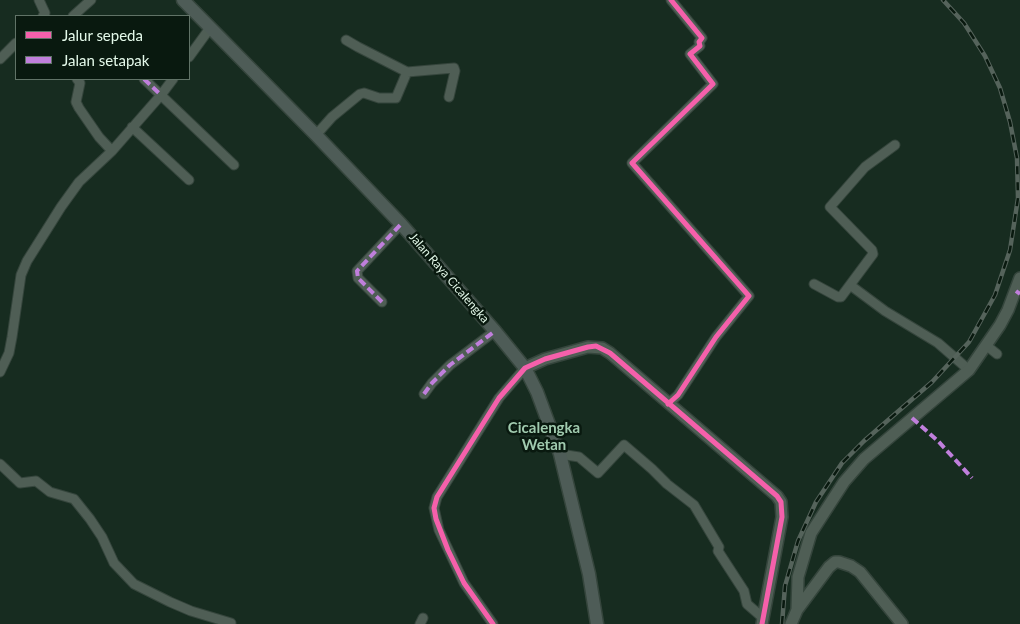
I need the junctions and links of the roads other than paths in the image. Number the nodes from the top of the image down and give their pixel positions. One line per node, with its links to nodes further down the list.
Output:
1 (39, 0): 5 (street)
2 (91, 0): 6 (street)
3 (182, 0): 7 (main road, Jalan Raya Cicalengka)
4 (671, 0): 37 (street)
5 (44, 15)
6 (74, 15)
7 (210, 28): 10 (street); 19 (main road, Jalan Raya Cicalengka)
8 (346, 40): 12 (street)
9 (15, 44): 11 (street)
10 (190, 55)
11 (0, 59)
12 (407, 72): 17 (street); 19 (street)
13 (78, 80): 21 (street)
14 (145, 80): 16 (street)
15 (171, 80): 16 (street)
16 (161, 95): 18 (street); 22 (street)
17 (449, 97)
18 (132, 127): 21 (street); 23 (street)
19 (316, 135): 24 (main road, Jalan Raya Cicalengka)
20 (896, 145): 27 (street)
21 (112, 151): 35 (street)
22 (234, 165)
23 (189, 180)
24 (401, 224): 29 (street); 30 (main road, Jalan Raya Cicalengka)
25 (1020, 278): 28 (street)
26 (814, 284): 27 (street)
27 (850, 285): 34 (street)
28 (1018, 293): 31 (street)
29 (382, 302)
30 (495, 331): 33 (main road, Jalan Raya Cicalengka); 36 (street)
31 (987, 346): 32 (street); 34 (street)
32 (997, 354)
33 (525, 368): 37 (street); 38 (main road, Jalan Raya Cicalengka); 43 (street)
34 (969, 370): 40 (street)
35 (0, 372)
36 (424, 394)
37 (668, 404): 41 (street)
38 (560, 454): 41 (street); 44 (main road, Jalan Raya Cicalengka)
39 (0, 464): 42 (street)
40 (797, 610): 45 (street); 46 (street)
41 (762, 620)
42 (231, 623)
43 (493, 624)
44 (598, 624)
45 (791, 624)
46 (902, 624)

